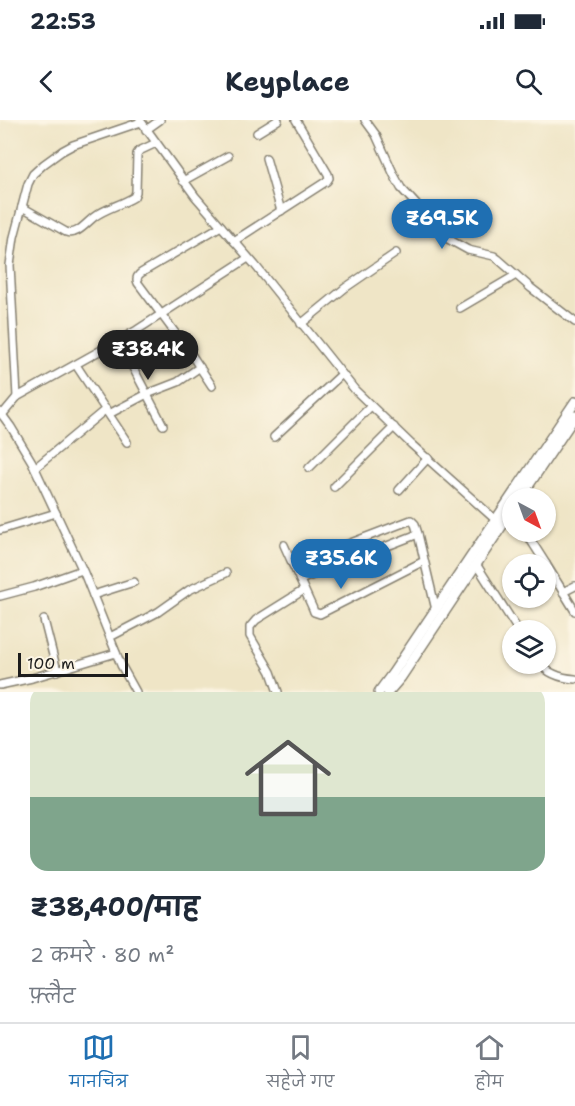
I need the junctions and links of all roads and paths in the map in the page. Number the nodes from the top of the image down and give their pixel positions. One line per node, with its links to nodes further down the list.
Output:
1 (160, 120): 6 (street)
2 (278, 120): 7 (street)
3 (296, 120): 13 (street)
4 (366, 120): 18 (street)
5 (141, 121): 6 (street); 12 (street)
6 (146, 130): 8 (street)
7 (257, 133)
8 (156, 143): 11 (street); 12 (street)
9 (228, 156): 11 (street)
10 (266, 158): 13 (street)
11 (183, 181): 14 (street)
12 (22, 207): 29 (street)
13 (281, 211): 15 (street)
14 (220, 226): 15 (street); 20 (street)
15 (234, 241): 17 (street)
16 (396, 253): 22 (street)
17 (248, 258): 20 (street); 22 (street)
18 (516, 274): 19 (street); 21 (street)
19 (460, 308)
20 (162, 314): 23 (street); 25 (street)
21 (575, 322)
22 (302, 324): 26 (street)
23 (119, 340): 24 (street); 28 (street)
24 (76, 365): 29 (street); 32 (street)
25 (200, 367): 27 (street); 28 (street)
26 (342, 374): 31 (street); 37 (street)
27 (212, 386)
28 (147, 394): 32 (street); 35 (street)
29 (17, 397): 33 (street)
30 (575, 402): 47 (main road)
31 (371, 406): 36 (street); 41 (street)
32 (107, 412): 38 (street); 40 (street)
33 (1, 413): 40 (street)
34 (575, 416): 43 (main road)
35 (163, 425)
36 (394, 427): 39 (street); 42 (street)
37 (274, 437)
38 (127, 441)
39 (428, 458): 44 (street); 47 (street)
40 (35, 468): 45 (street)
41 (309, 468)
42 (334, 487)
43 (527, 488)
44 (399, 490)
45 (56, 513): 48 (street); 54 (street)
46 (502, 520): 47 (main road)
47 (499, 523): 52 (main road); 64 (main road)
48 (0, 530)
49 (418, 534): 51 (street); 53 (street); 56 (street)
50 (284, 545): 53 (street)
51 (424, 561): 60 (street); 64 (street)
52 (476, 564): 67 (street); 78 (main road)
53 (293, 565): 56 (street)
54 (82, 570): 62 (street); 63 (street)
55 (226, 573): 68 (street)
56 (300, 580): 60 (street)
57 (556, 580): 61 (street)
58 (134, 582): 62 (street)
59 (575, 586): 61 (street)
60 (304, 590): 74 (street)
61 (563, 592): 65 (street)
62 (93, 595): 68 (street)
63 (0, 596)
64 (436, 610): 77 (main road)
65 (575, 610)
66 (44, 620): 70 (street)
67 (512, 620)
68 (110, 637): 69 (street)
69 (116, 653): 70 (street); 75 (street)
70 (57, 671): 73 (street)
71 (554, 674): 72 (street)
72 (575, 678)
73 (0, 686)
74 (277, 690): 76 (street)
75 (136, 692)
76 (269, 692)
77 (379, 692)
78 (388, 692)

